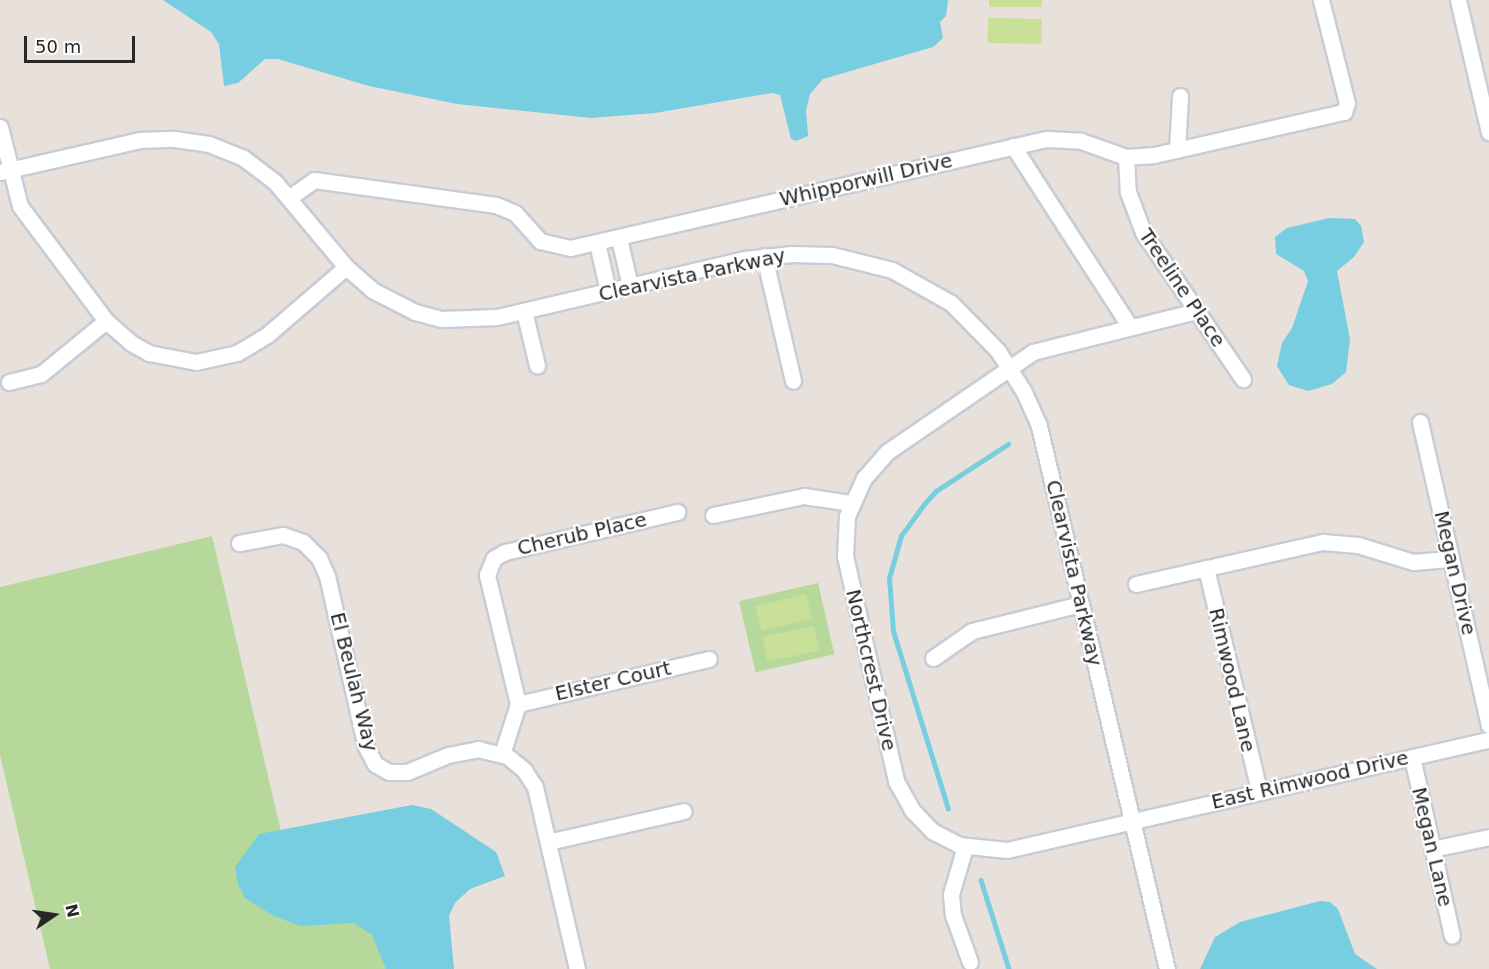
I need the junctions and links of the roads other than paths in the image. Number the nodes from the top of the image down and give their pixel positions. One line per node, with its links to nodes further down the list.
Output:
1 (1321, 0): 7 (street, Whipporwill Drive)
2 (1458, 0): 5 (street)
3 (1180, 96): 7 (street)
4 (0, 127): 9 (street)
5 (1489, 132)
6 (1013, 146): 8 (street, Whipporwill Drive); 11 (street, Whipporwill Drive); 20 (street)
7 (1177, 150): 8 (street, Whipporwill Drive)
8 (1126, 156): 18 (street, Treeline Place)
9 (5, 171): 10 (street, Clearvista Parkway); 19 (street)
10 (290, 197): 12 (street, Whipporwill Drive); 14 (street, Clearvista Parkway)
11 (619, 238): 12 (street, Whipporwill Drive); 15 (street)
12 (597, 243): 16 (street)
13 (764, 256): 15 (street, Clearvista Parkway); 22 (street, Clearvista Parkway); 24 (street)
14 (346, 267): 17 (street, Clearvista Parkway); 19 (street)
15 (630, 286): 16 (street, Clearvista Parkway)
16 (608, 291): 17 (street, Clearvista Parkway)
17 (524, 311): 21 (street)
18 (1196, 311): 20 (street, Northcrest Drive); 23 (street, Treeline Place)
19 (106, 321): 25 (street)
20 (1130, 327): 22 (street, Northcrest Drive)
21 (537, 365)
22 (1010, 368): 27 (street, Northcrest Drive); 34 (street, Clearvista Parkway)
23 (1243, 380)
24 (793, 381)
25 (9, 382)
26 (1420, 422): 31 (street, Megan Drive)
27 (851, 503): 29 (street); 47 (street, Northcrest Drive)
28 (677, 512): 37 (street, Cherub Place)
29 (712, 515)
30 (239, 543): 40 (street, El Beulah Way)
31 (1451, 559): 32 (street); 38 (street, Megan Drive)
32 (1206, 568): 33 (street); 42 (street, Rimwood Lane)
33 (1136, 584)
34 (1081, 604): 35 (street); 44 (street, Clearvista Parkway)
35 (933, 658)
36 (709, 659): 37 (street, Elster Court)
37 (518, 704): 40 (street)
38 (1489, 725)
39 (1489, 740): 41 (street, East Rimwood Drive)
40 (502, 754): 46 (street)
41 (1412, 757): 42 (street, East Rimwood Drive); 48 (street, Megan Lane)
42 (1259, 791): 44 (street, East Rimwood Drive)
43 (684, 811): 46 (street)
44 (1132, 820): 47 (street, Northcrest Drive); 52 (street, Clearvista Parkway)
45 (1489, 837): 48 (street)
46 (548, 842): 51 (street)
47 (965, 847): 50 (street)
48 (1432, 849): 49 (street, Megan Lane)
49 (1452, 936)
50 (970, 962)
51 (577, 969)
52 (1167, 969)

